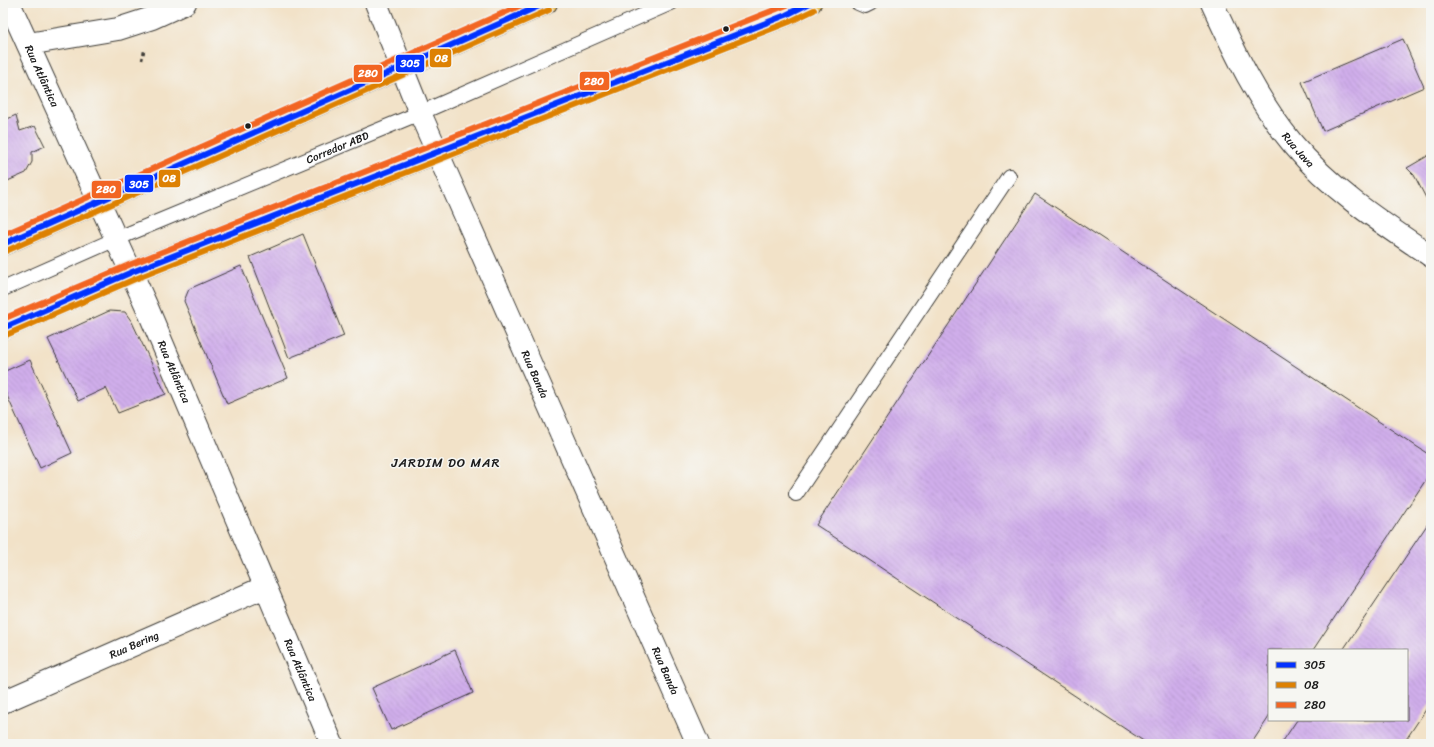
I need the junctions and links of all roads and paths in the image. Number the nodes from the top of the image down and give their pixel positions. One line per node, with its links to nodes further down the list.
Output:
1 (9, 3): 10 (street, Rua Atlântica)
2 (185, 3): 10 (street)
3 (376, 3): 11 (street, Rua Banda)
4 (546, 3): 11 (main road)
5 (671, 3): 12 (lane, Corredor ABD)
6 (810, 3): 13 (main road)
7 (858, 3): 8 (lane)
8 (871, 3)
9 (1212, 3): 18 (street, Rua Java)
10 (28, 44): 15 (street, Rua Atlântica)
11 (403, 67): 12 (street, Rua Banda); 15 (main road)
12 (420, 113): 13 (street, Rua Banda); 16 (lane, Corredor ABD)
13 (438, 152): 19 (main road); 26 (street, Rua Banda)
14 (1010, 176): 22 (lane)
15 (99, 202): 16 (street, Rua Atlântica); 17 (main road)
16 (116, 239): 19 (street, Rua Atlântica); 20 (lane, Corredor ABD)
17 (3, 244)
18 (1431, 256)
19 (132, 272): 21 (main road); 23 (street, Rua Atlântica)
20 (3, 288)
21 (3, 328)
22 (796, 494)
23 (265, 587): 24 (street, Rua Bering); 25 (street, Rua Atlântica)
24 (3, 702)
25 (332, 744)
26 (698, 744)

